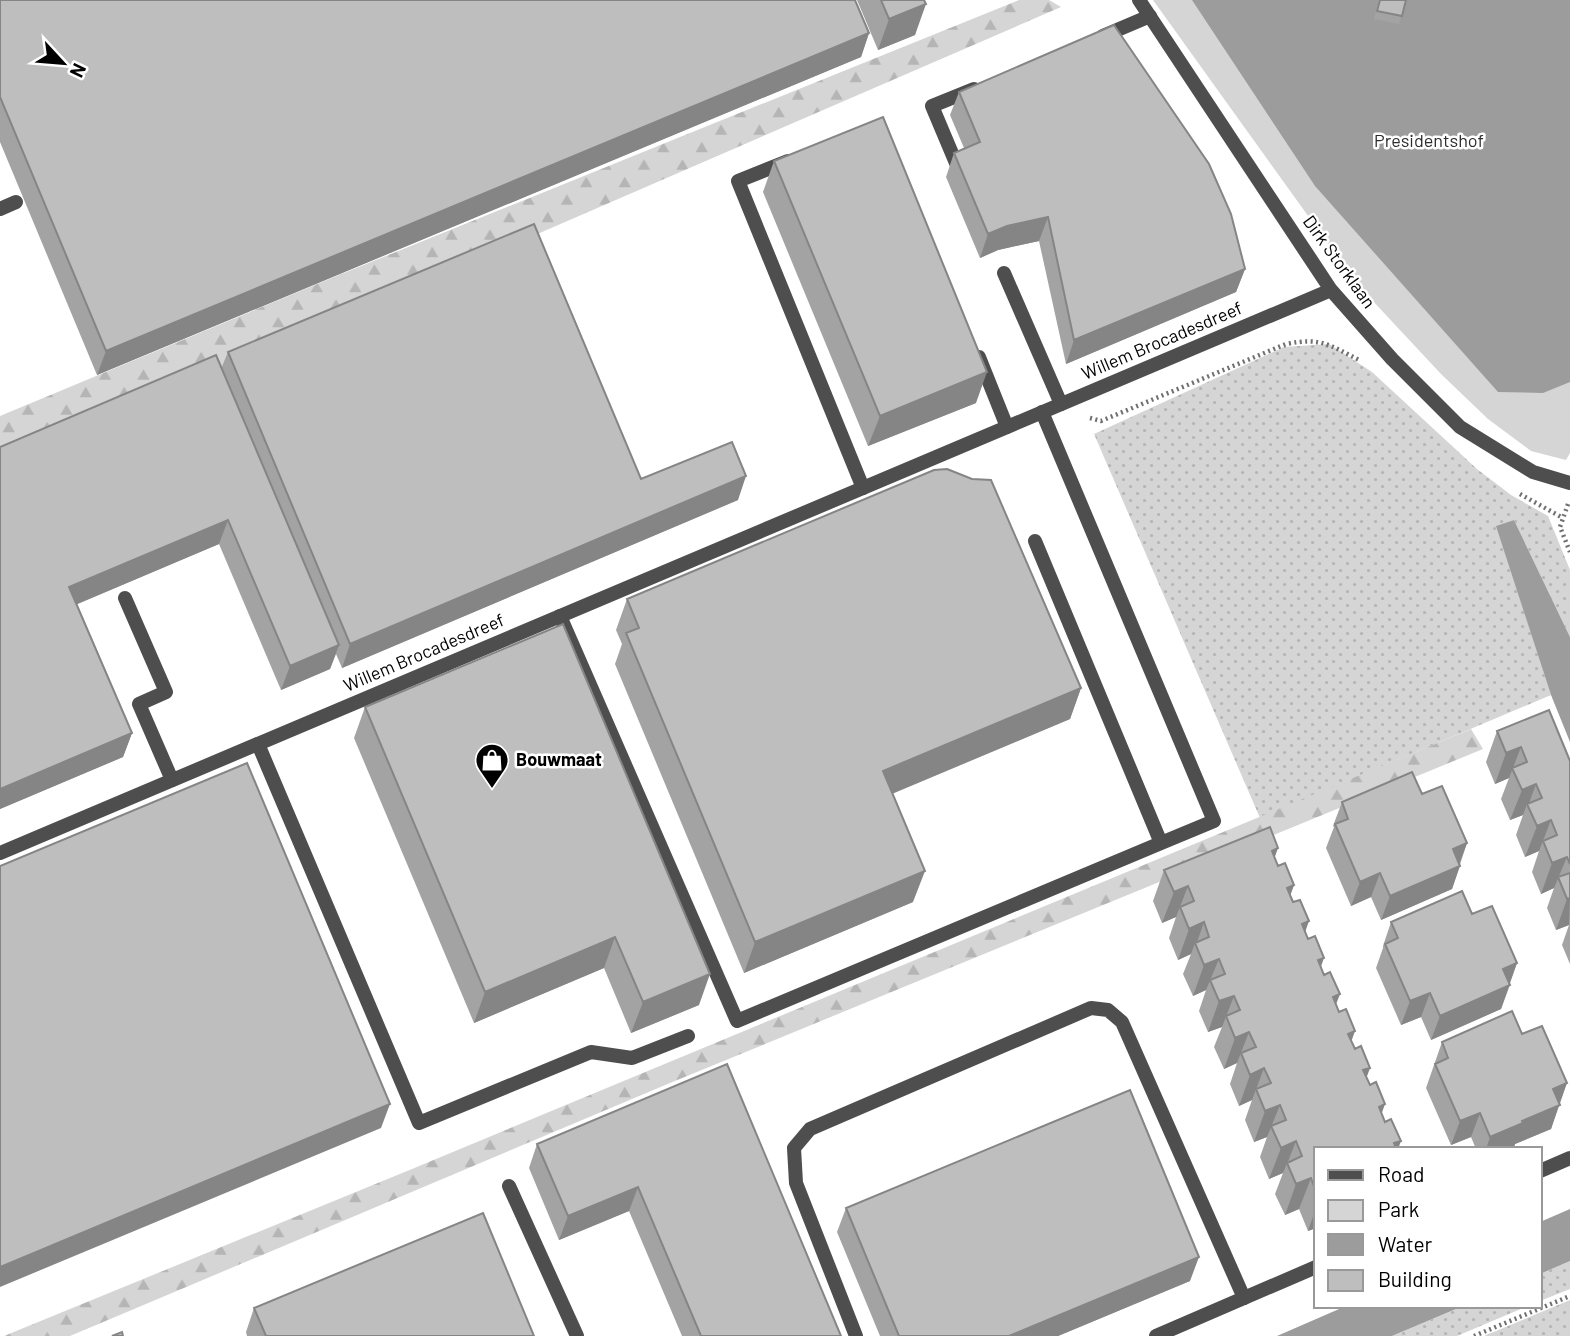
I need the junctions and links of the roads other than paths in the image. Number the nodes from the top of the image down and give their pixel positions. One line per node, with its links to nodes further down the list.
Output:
1 (1139, 0): 2 (street, Dirk Storklaan)
2 (1150, 16): 3 (street); 10 (street, Dirk Storklaan)
3 (1086, 43)
4 (984, 85): 6 (street)
5 (798, 157): 15 (street)
6 (956, 163)
7 (16, 202): 8 (street)
8 (0, 209)
9 (1004, 273): 12 (street)
10 (1332, 290): 12 (street, Willem Brocadesdreef); 14 (street, Dirk Storklaan)
11 (971, 338): 13 (street)
12 (1052, 408): 13 (street, Willem Brocadesdreef); 21 (street)
13 (1007, 427): 15 (street, Willem Brocadesdreef)
14 (1570, 483)
15 (863, 488): 18 (street, Willem Brocadesdreef)
16 (1035, 541): 21 (street)
17 (125, 598): 20 (street)
18 (560, 616): 19 (street, Willem Brocadesdreef); 21 (street)
19 (258, 744): 20 (street, Willem Brocadesdreef); 23 (street)
20 (172, 780): 22 (street, Willem Brocadesdreef)
21 (1161, 844)
22 (0, 853)
23 (688, 1036)
24 (1570, 1158): 25 (street)
25 (1542, 1170)
26 (509, 1186): 29 (street)
27 (1314, 1268): 28 (street)
28 (1244, 1298): 30 (street); 31 (street)
29 (577, 1336)
30 (856, 1336)
31 (1156, 1336)

